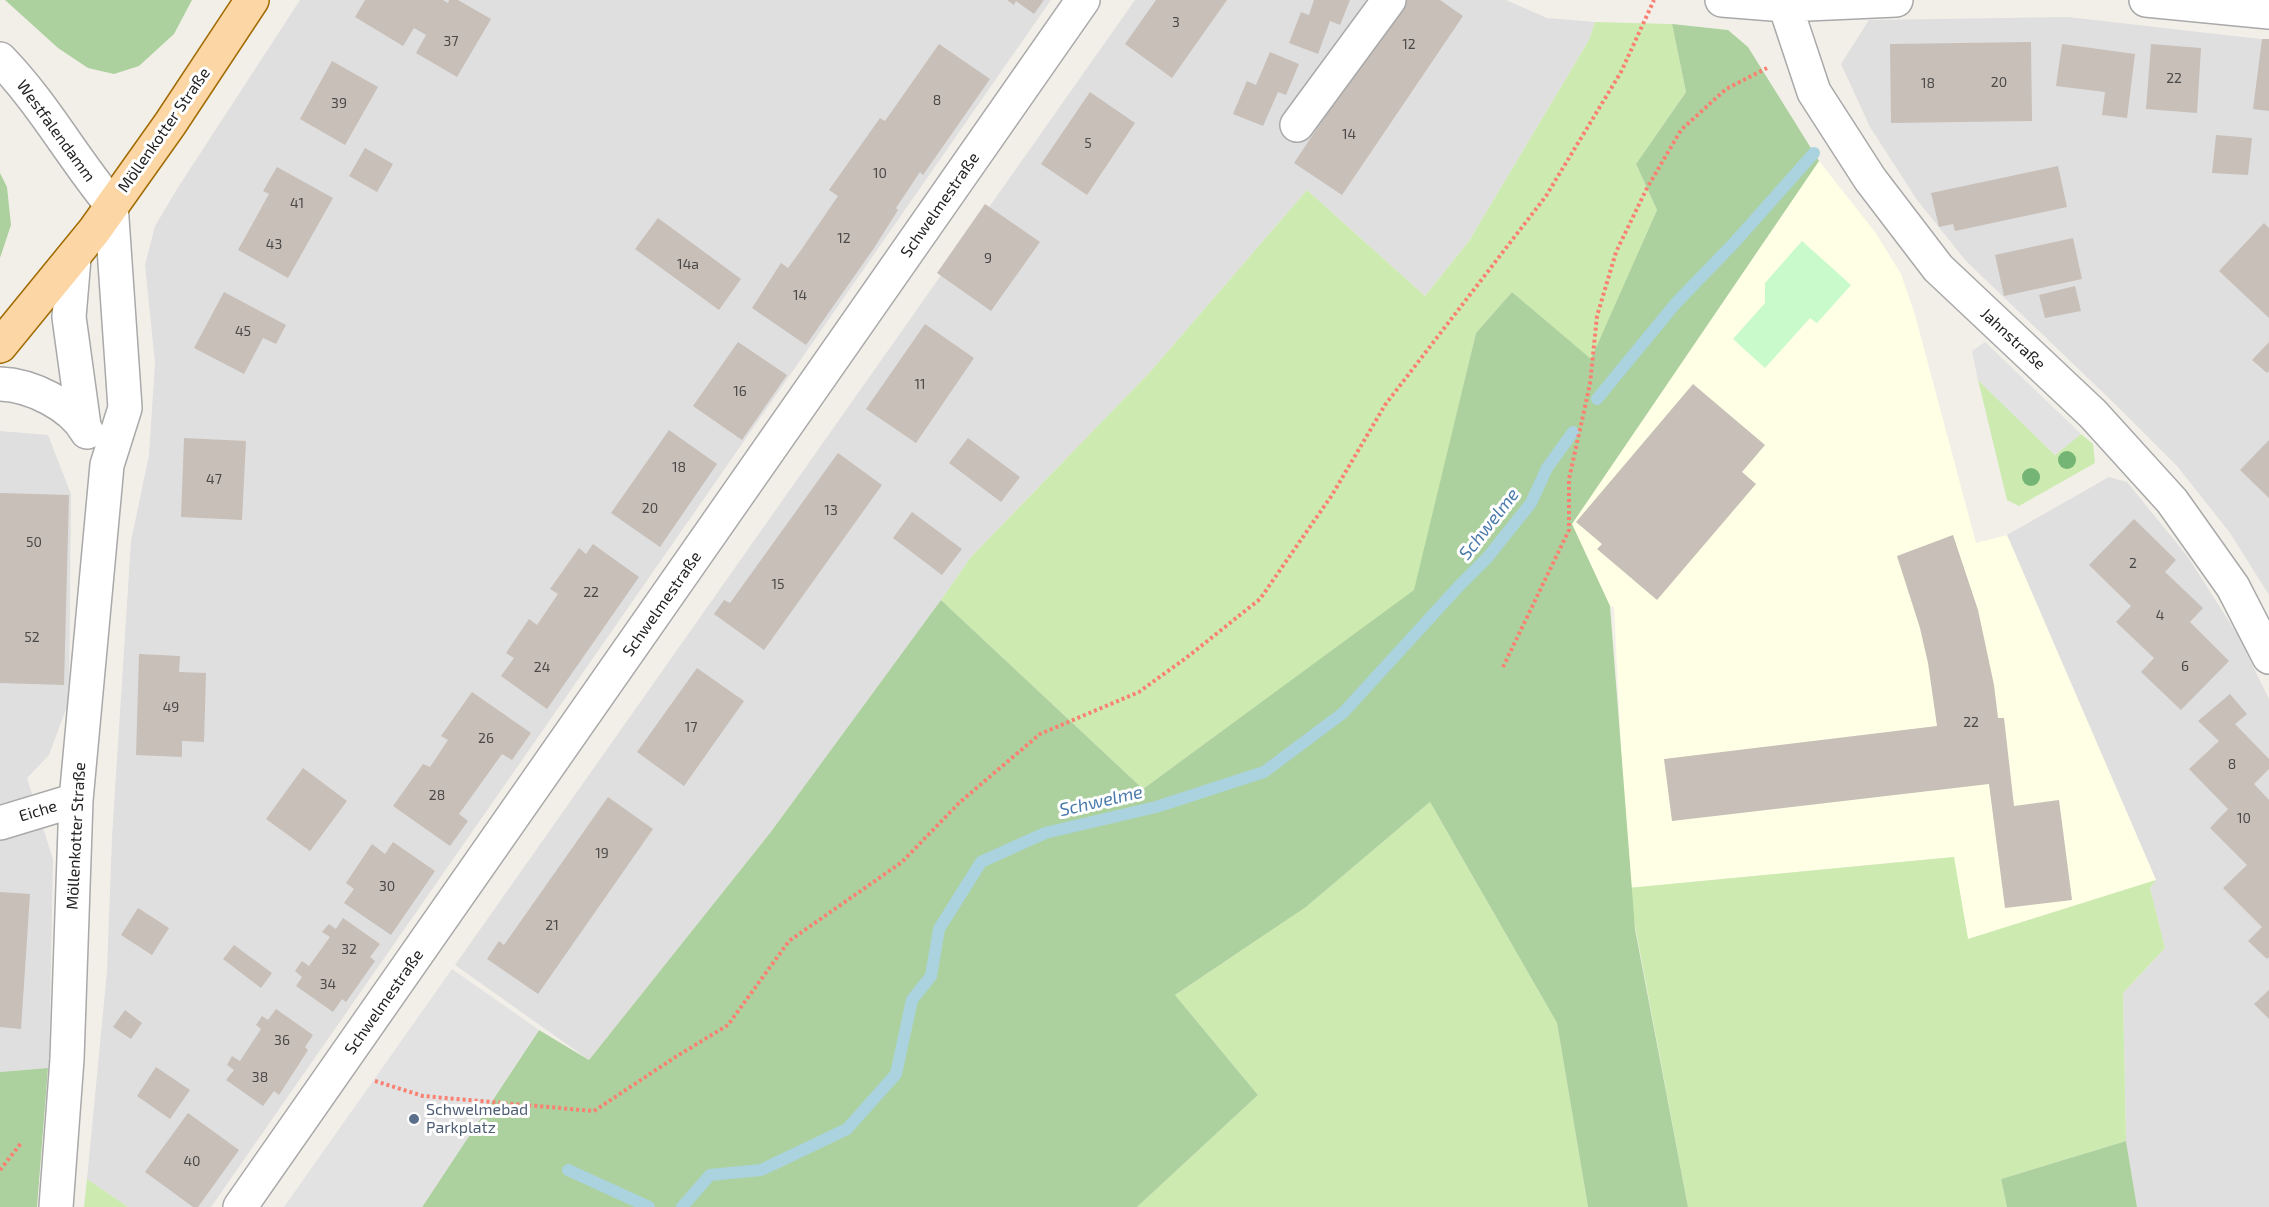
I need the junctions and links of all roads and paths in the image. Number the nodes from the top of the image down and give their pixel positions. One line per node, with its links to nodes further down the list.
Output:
1 (252, 0): 13 (main road, Möllenkotter Straße)
2 (1083, 0): 26 (street, Schwelmestraße)
3 (1389, 0): 12 (street)
4 (1654, 0): 26 (path)
5 (1722, 0): 8 (street)
6 (1896, 0): 8 (street)
7 (2146, 0): 9 (street)
8 (1785, 5): 10 (street, Jahnstraße)
9 (2269, 12)
10 (1801, 55): 22 (street, Jahnstraße); 23 (path)
11 (0, 60): 13 (street, Westfalendamm)
12 (1297, 125)
13 (111, 204): 14 (main road); 17 (street, Möllenkotter Straße)
14 (74, 258): 15 (main road); 16 (street)
15 (30, 312): 16 (street); 18 (main road)
16 (69, 317): 17 (street); 20 (street)
17 (121, 342): 21 (street, Möllenkotter Straße)
18 (0, 346)
19 (0, 384): 20 (street)
20 (84, 426): 21 (street)
21 (106, 465): 24 (street, Möllenkotter Straße)
22 (2269, 657)
23 (1503, 667)
24 (76, 800): 25 (street, Eiche); 27 (street, Möllenkotter Straße)
25 (0, 823)
26 (337, 1070): 28 (street, Schwelmestraße)
27 (56, 1207)
28 (240, 1207)

